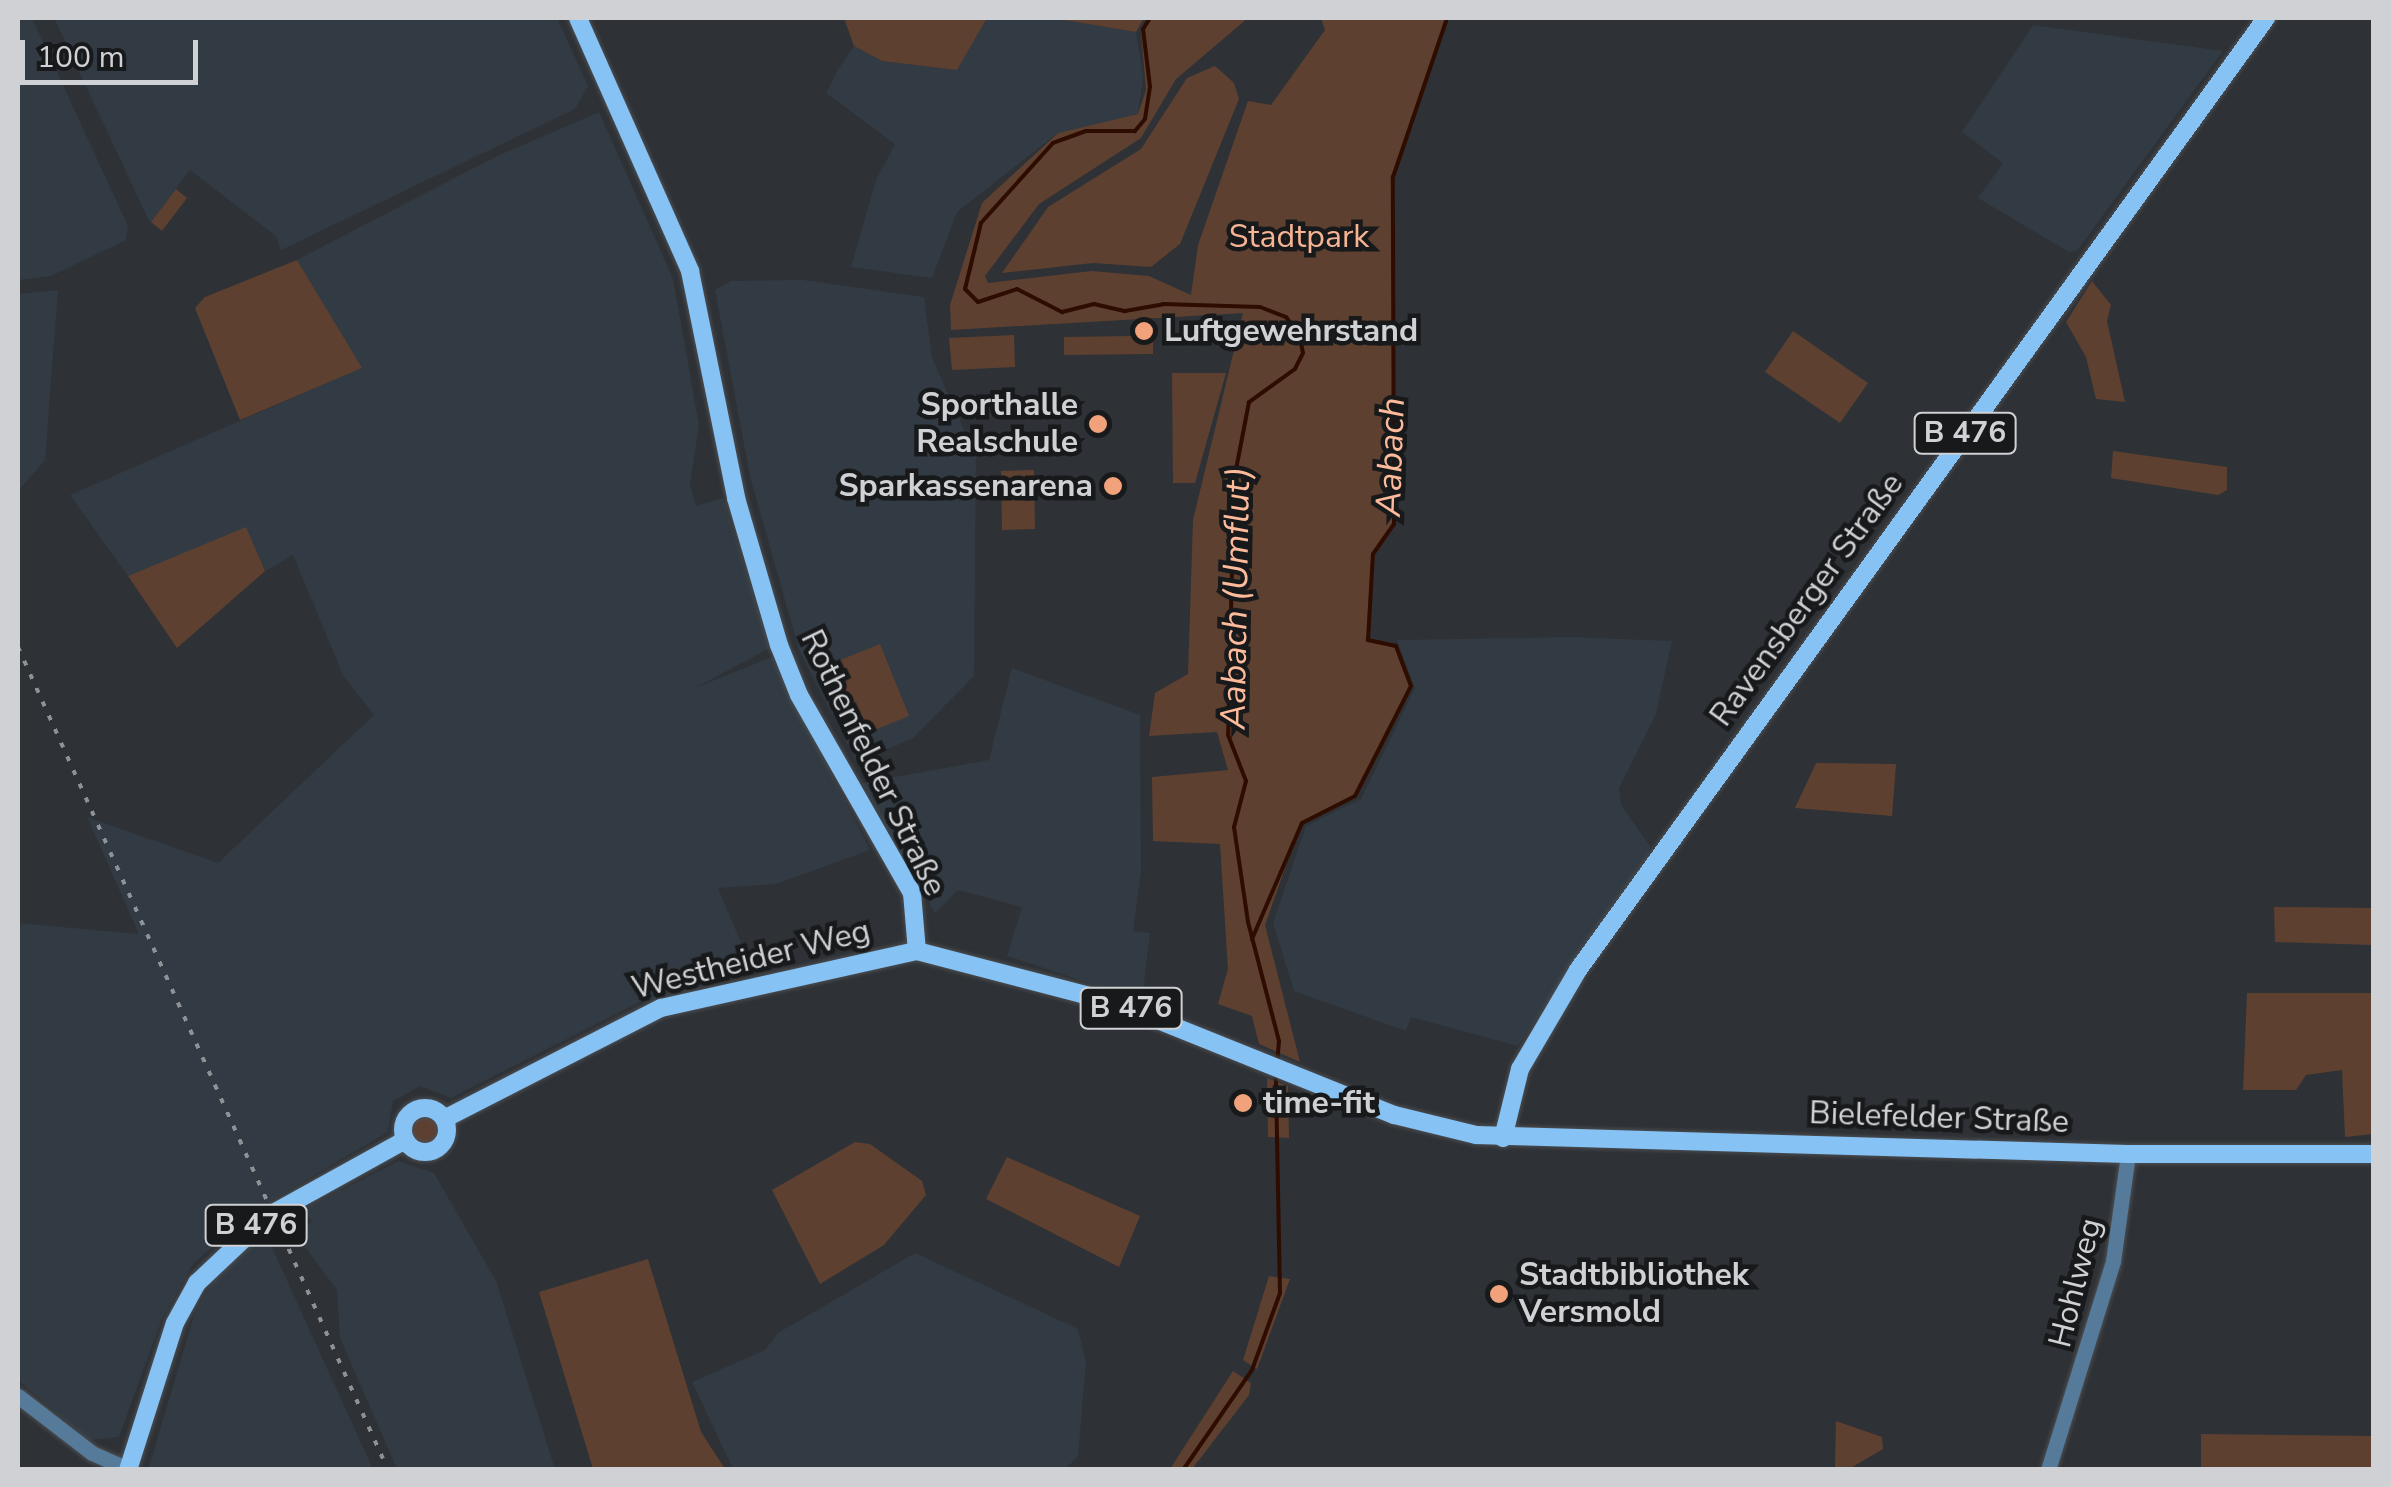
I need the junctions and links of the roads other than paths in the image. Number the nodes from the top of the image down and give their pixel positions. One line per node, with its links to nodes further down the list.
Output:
1 (578, 18): 3 (main road, Rothenfelder Straße)
2 (2266, 18): 5 (main road, Ravensberger Straße / B 476)
3 (917, 951): 4 (main road, Westheider Weg / B 476); 5 (main road, B 476)
4 (444, 1119): 6 (main road); 6 (main road)
5 (1503, 1138): 7 (main road, Bielefelder Straße)
6 (405, 1140): 10 (main road, B 476)
7 (2128, 1154): 8 (main road, Bielefelder Straße); 11 (street, Hohlweg)
8 (2374, 1154)
9 (18, 1396): 10 (street)
10 (128, 1469)
11 (2048, 1470)

